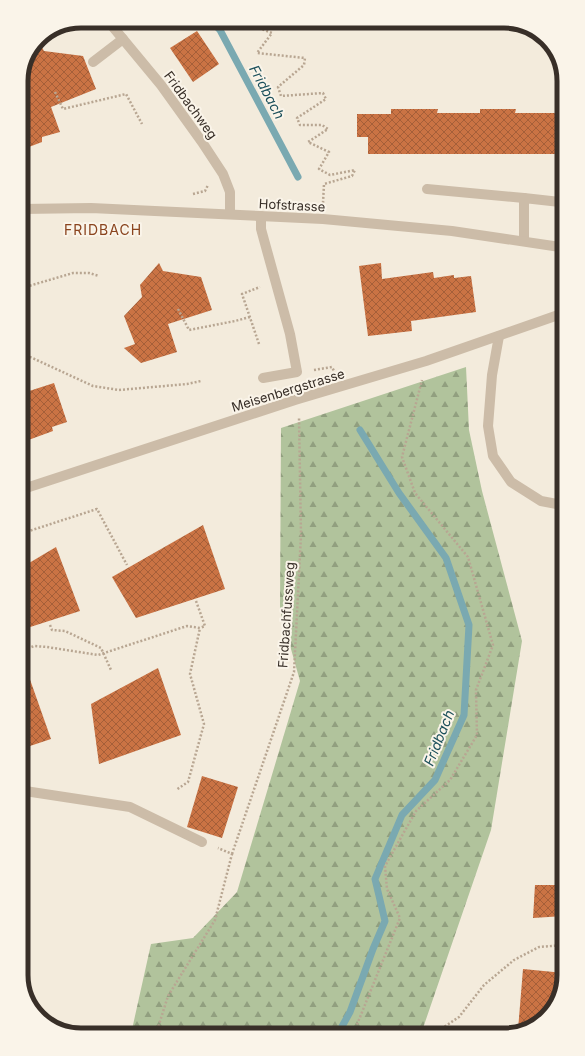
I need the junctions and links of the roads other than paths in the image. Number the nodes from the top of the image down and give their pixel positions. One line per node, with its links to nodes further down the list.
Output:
1 (114, 28): 2 (street, Fridbachweg)
2 (123, 39): 3 (street); 8 (street, Fridbachweg)
3 (93, 62)
4 (427, 189): 5 (street)
5 (524, 198): 6 (street); 10 (street)
6 (557, 202)
7 (28, 209): 8 (street, Hofstrasse)
8 (230, 214): 9 (street, Hofstrasse)
9 (261, 216): 10 (street, Hofstrasse); 14 (street)
10 (524, 241): 11 (street, Hofstrasse)
11 (557, 246)
12 (557, 315): 13 (street, Meisenbergstrasse)
13 (499, 336): 15 (street, Meisenbergstrasse); 16 (street)
14 (263, 378)
15 (28, 487)
16 (557, 505)
17 (28, 791): 18 (street)
18 (202, 842)

